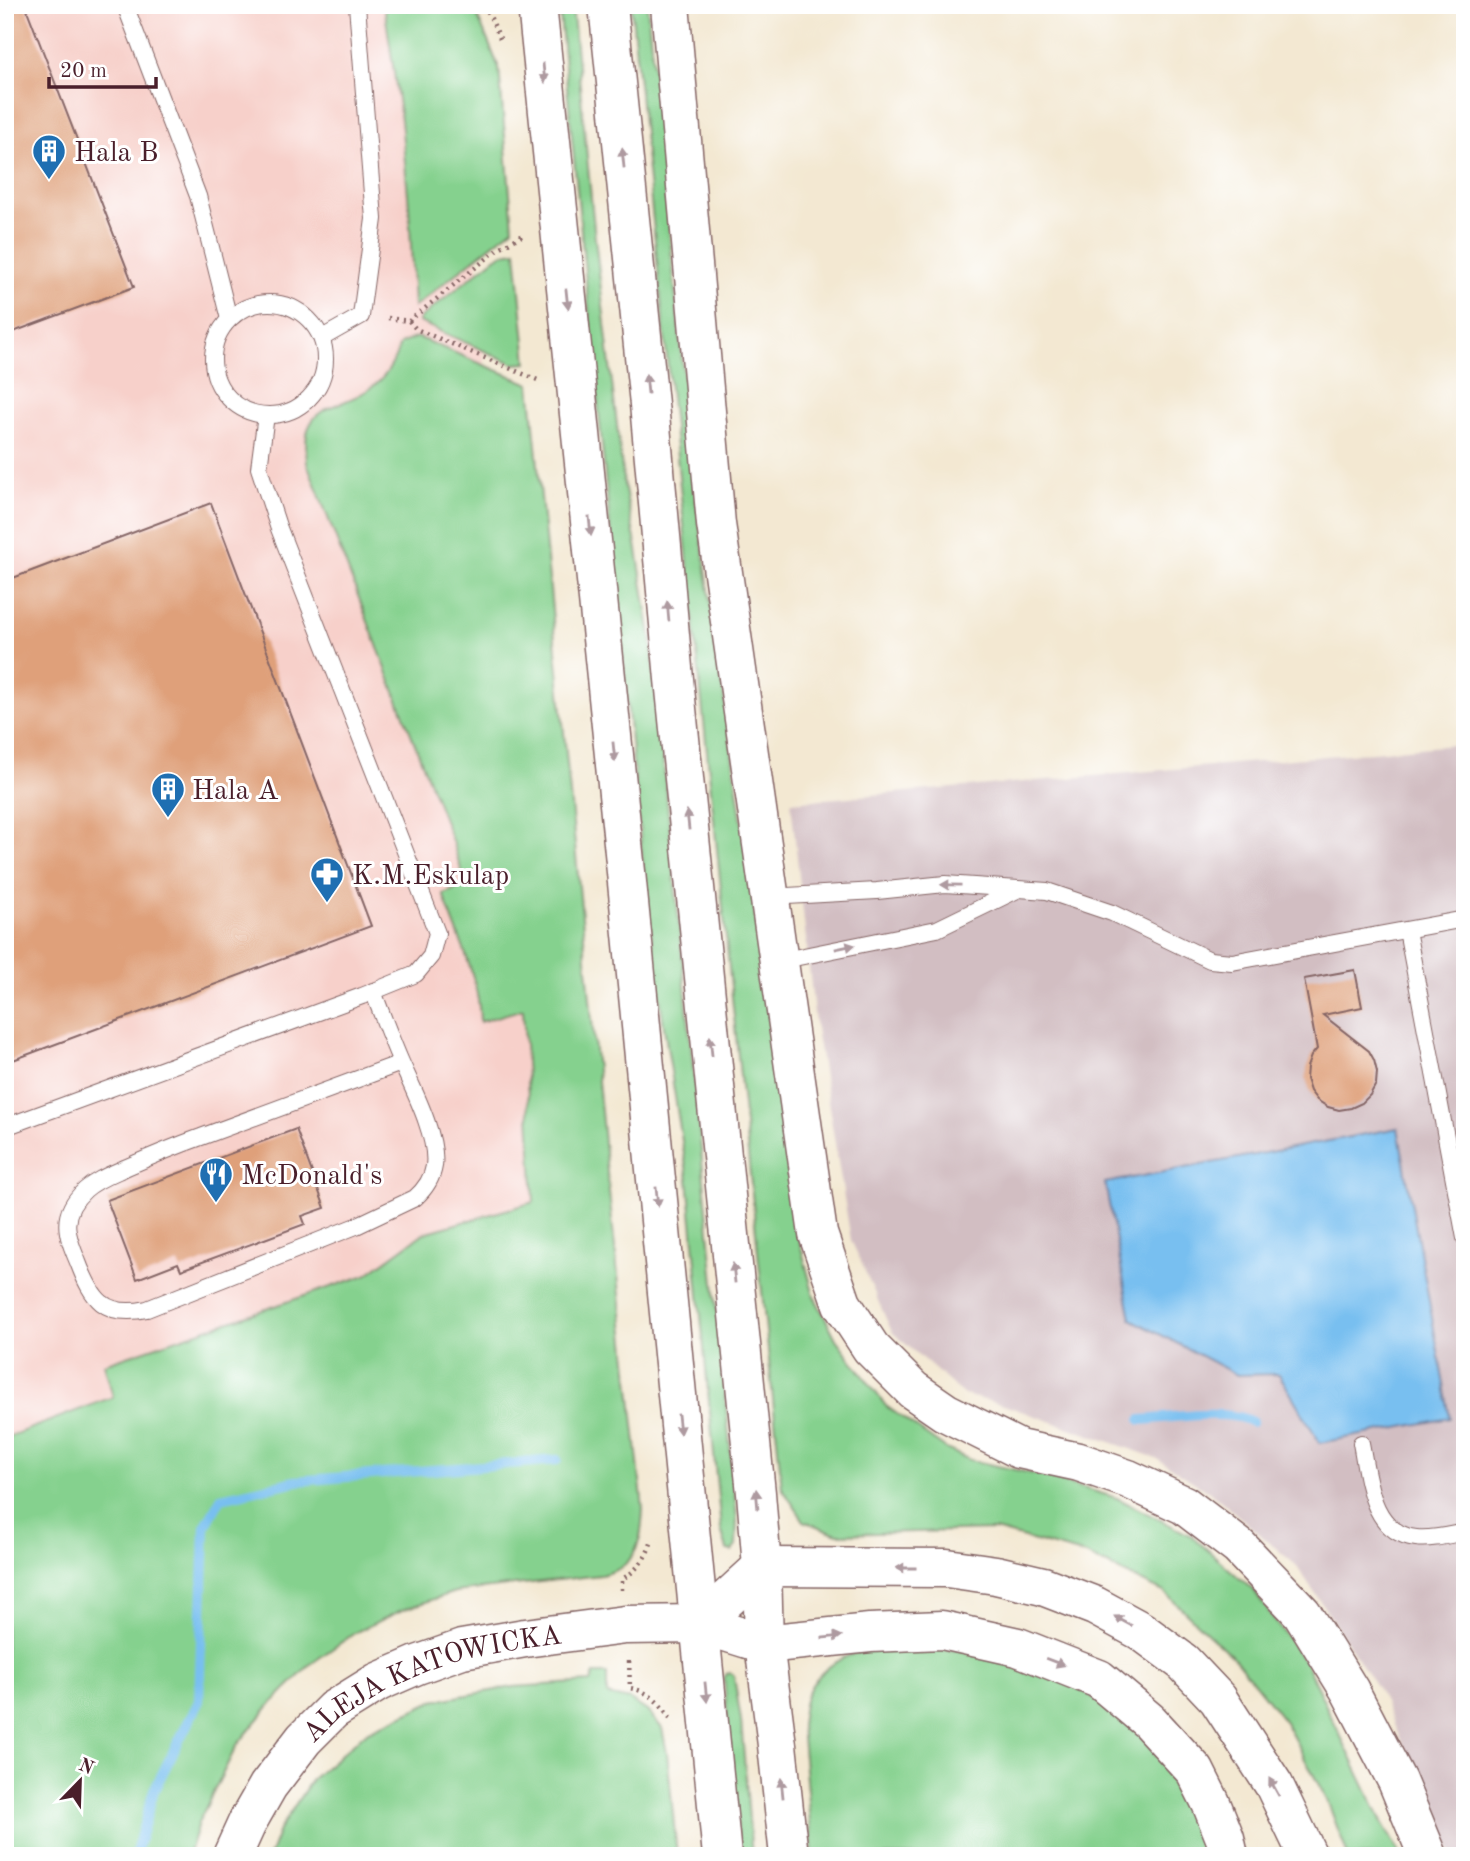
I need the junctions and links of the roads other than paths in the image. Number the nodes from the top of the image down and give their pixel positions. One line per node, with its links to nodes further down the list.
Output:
1 (125, 5): 6 (lane)
2 (357, 5): 7 (lane)
3 (537, 5): 21 (main road, one-way to 21)
4 (608, 5): 20 (main road, one-way to 4)
5 (670, 5): 10 (main road)
6 (229, 319): 7 (lane); 8 (lane)
7 (321, 338): 8 (lane)
8 (266, 415): 14 (lane)
9 (1019, 889): 10 (lane, one-way to 10); 12 (lane); 13 (lane, one-way to 9)
10 (769, 897): 13 (main road)
11 (1465, 919): 12 (lane)
12 (1407, 930): 17 (lane)
13 (779, 961): 28 (main road)
14 (373, 991): 15 (lane); 16 (lane)
15 (401, 1063): 15 (lane)
16 (5, 1127)
17 (1465, 1238)
18 (1361, 1443): 19 (lane)
19 (1465, 1532)
20 (762, 1567): 21 (main road); 22 (main road); 27 (main road, one-way to 20)
21 (700, 1625): 22 (main road, ALEJA KATOWICKA); 23 (main road, ALEJA KATOWICKA); 24 (main road, one-way to 24)
22 (764, 1644): 25 (main road, one-way to 22); 26 (main road, one-way to 26)
23 (232, 1856)
24 (722, 1856)
25 (789, 1856)
26 (1229, 1856)
27 (1308, 1856)
28 (1427, 1856)

